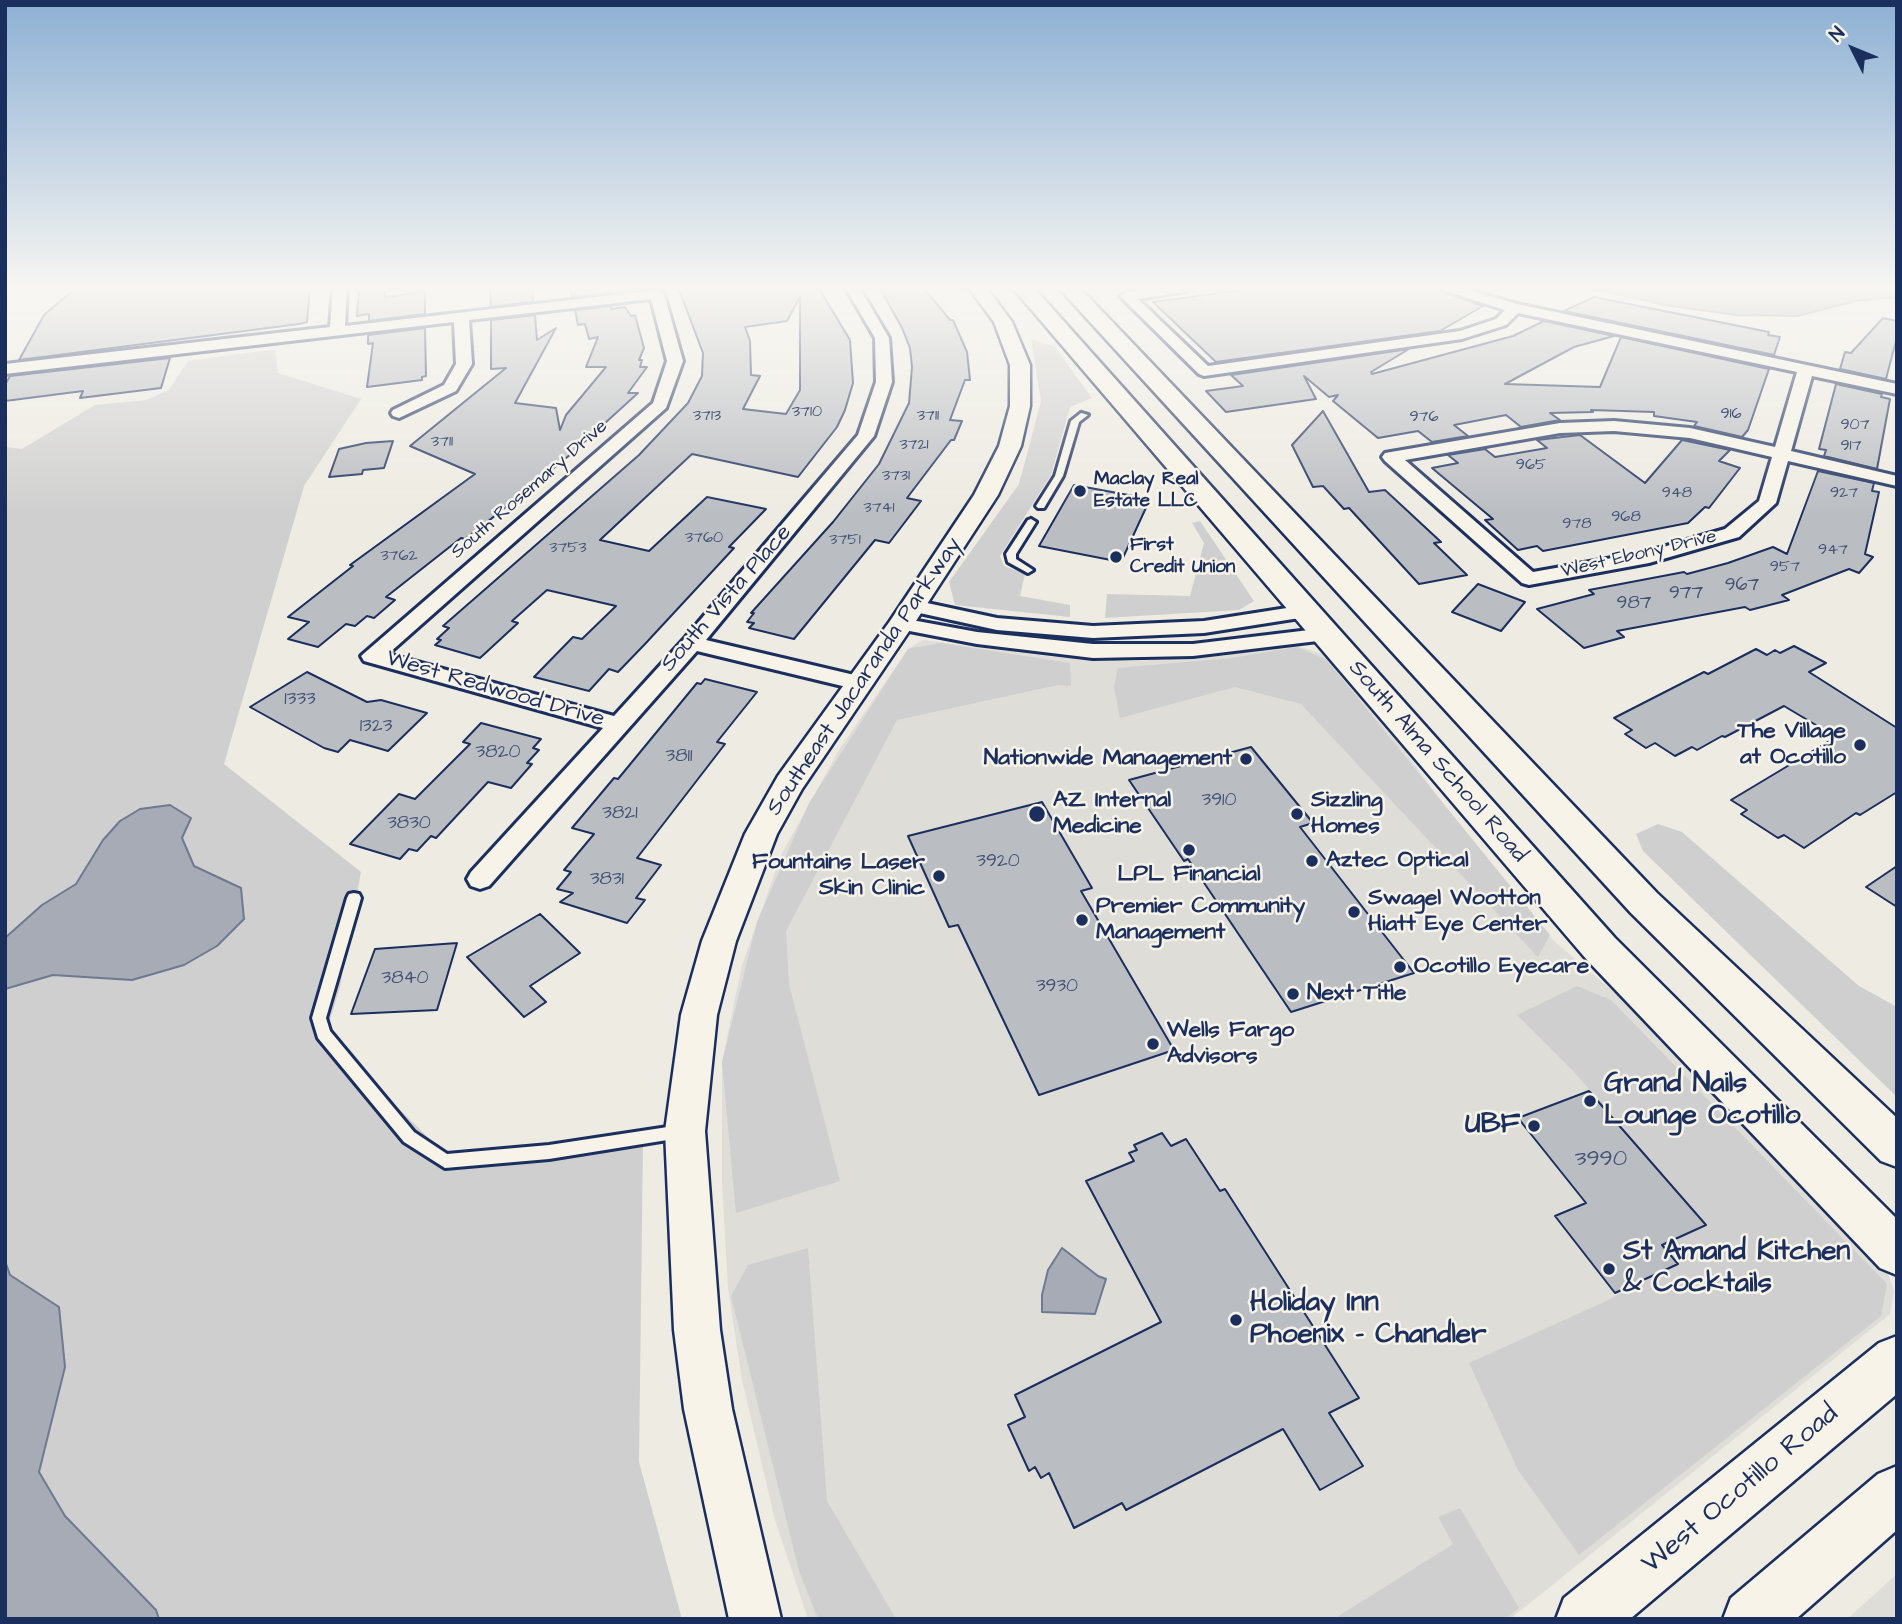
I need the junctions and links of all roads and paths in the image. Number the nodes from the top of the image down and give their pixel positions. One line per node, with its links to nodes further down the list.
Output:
1 (59, 363): 11 (street)
2 (464, 363): 14 (street)
3 (674, 363): 24 (street, South Rosemary Drive)
4 (883, 363): 23 (street, South Vista Place)
5 (1019, 363): 21 (street, Southeast Jacaranda Parkway)
6 (1088, 363): 22 (main road, South Alma School Road)
7 (1138, 363): 27 (main road)
8 (1196, 363): 9 (street)
9 (1263, 363)
10 (1776, 363): 12 (street)
11 (5, 369)
12 (1806, 369): 13 (street); 16 (street, West Ebony Drive)
13 (1897, 388)
14 (399, 413)
15 (1084, 415): 18 (lane)
16 (1781, 454): 16 (street, West Ebony Drive); 17 (street)
17 (1897, 481)
18 (1041, 506)
19 (1031, 522): 20 (lane)
20 (1028, 570)
21 (907, 615): 22 (street); 22 (street); 25 (street, Southeast Jacaranda Parkway)
22 (1316, 622): 27 (main road); 32 (main road, South Alma School Road)
23 (692, 643): 25 (street); 26 (street, South Vista Place)
24 (372, 656): 26 (street, West Redwood Drive)
25 (859, 683): 30 (street, Southeast Jacaranda Parkway)
26 (617, 724): 28 (street, South Vista Place)
27 (1514, 766): 31 (main road)
28 (480, 879)
29 (354, 898): 30 (lane)
30 (685, 1131): 35 (street, Southeast Jacaranda Parkway)
31 (1897, 1147)
32 (1897, 1252)
33 (1897, 1361): 36 (main road, West Ocotillo Road)
34 (1897, 1493): 37 (main road)
35 (755, 1619)
36 (1585, 1619)
37 (1752, 1619)

